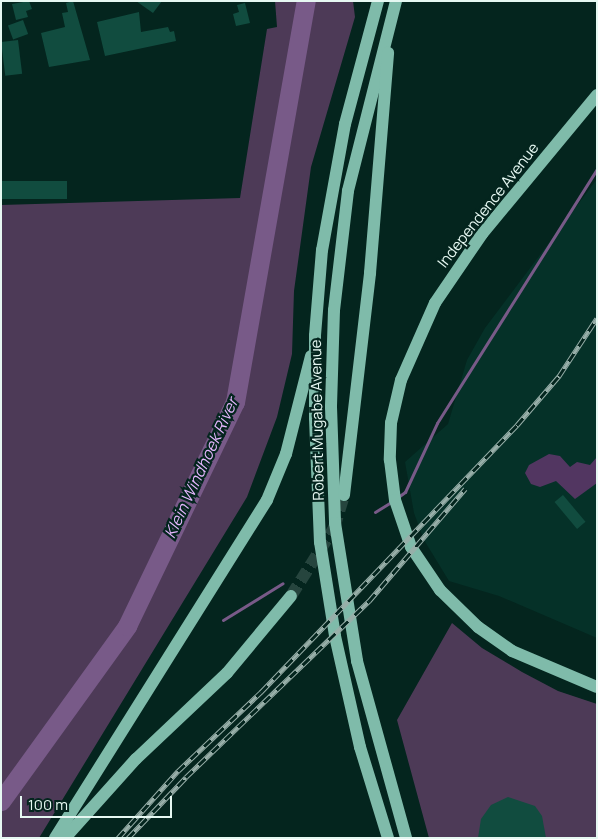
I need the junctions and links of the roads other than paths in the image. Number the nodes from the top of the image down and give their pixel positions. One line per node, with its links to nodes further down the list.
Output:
1 (378, 1): 5 (main road, Robert Mugabe Avenue)
2 (396, 1): 3 (main road, Robert Mugabe Avenue)
3 (389, 26): 6 (main road); 12 (main road, Robert Mugabe Avenue)
4 (597, 95): 8 (main road, Independence Avenue)
5 (315, 336): 9 (main road); 11 (main road, Robert Mugabe Avenue)
6 (344, 496)
7 (291, 596): 10 (main road)
8 (597, 687)
9 (55, 838)
10 (65, 838)
11 (388, 838)
12 (406, 838)

